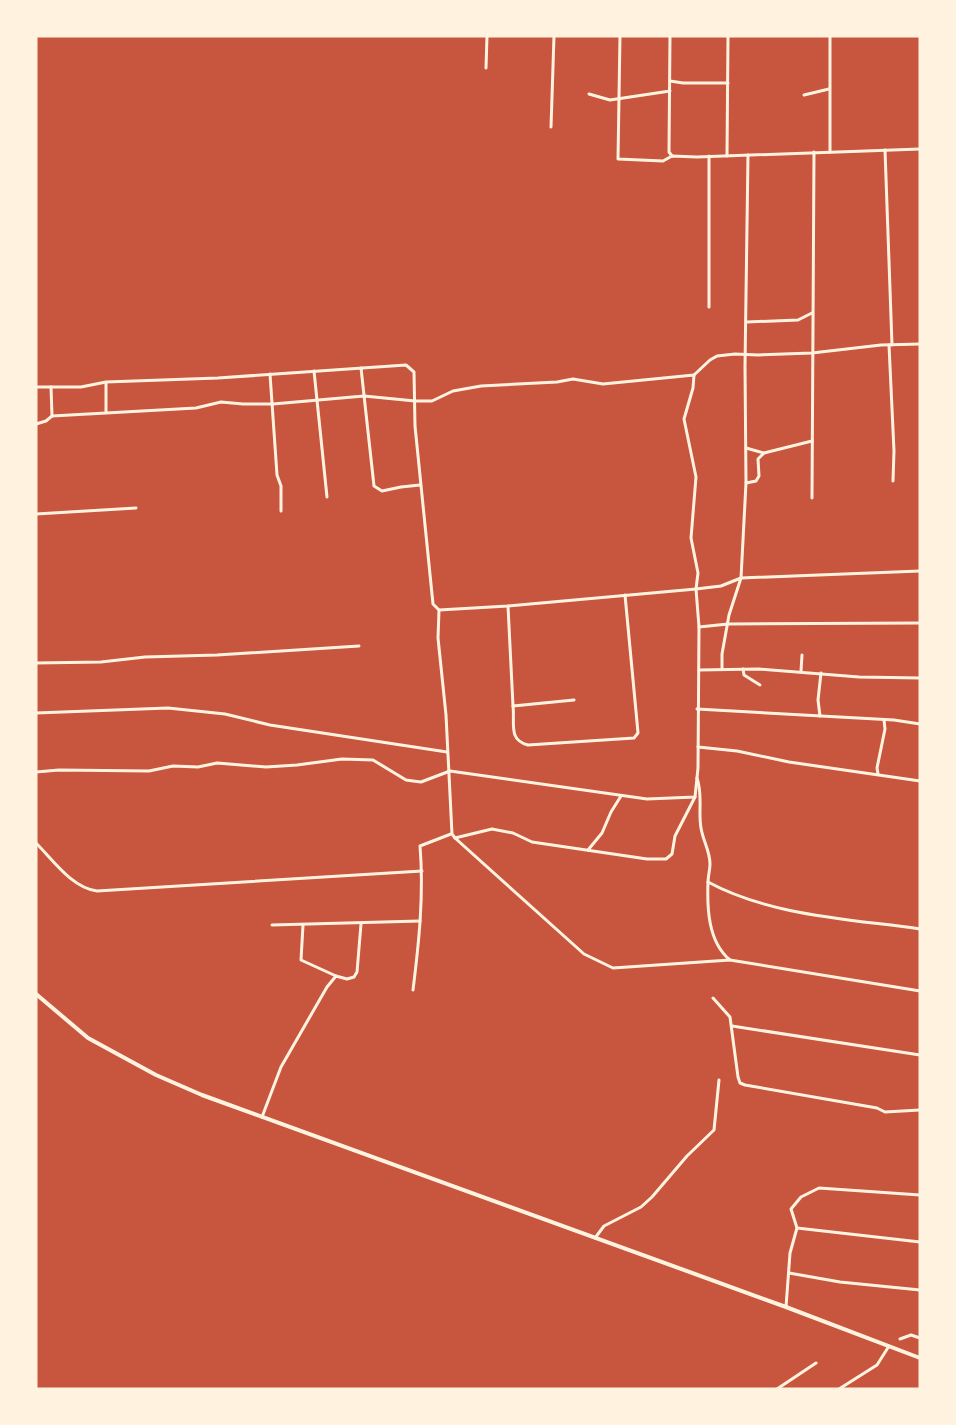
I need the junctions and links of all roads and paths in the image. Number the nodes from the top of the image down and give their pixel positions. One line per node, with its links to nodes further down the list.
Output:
1 (487, 36): 7 (street)
2 (554, 36): 15 (street)
3 (620, 36): 14 (street)
4 (670, 36): 8 (street)
5 (728, 36): 9 (street)
6 (830, 36): 10 (street)
7 (486, 69)
8 (670, 81): 9 (street); 11 (street)
9 (728, 83): 23 (street)
10 (830, 89): 13 (street); 19 (street)
11 (670, 91): 14 (street); 21 (street)
12 (589, 94): 14 (street)
13 (804, 95)
14 (620, 98): 21 (street)
15 (551, 127)
16 (920, 149): 17 (street)
17 (885, 150): 19 (street); 28 (street)
18 (814, 152): 19 (street); 20 (street); 25 (street)
19 (830, 152)
20 (748, 155): 23 (street); 26 (street)
21 (672, 156): 22 (street)
22 (709, 156): 23 (street); 24 (street)
23 (727, 156)
24 (709, 307)
25 (813, 312): 26 (street); 29 (street)
26 (747, 322): 30 (street)
27 (920, 344): 28 (street)
28 (890, 345): 29 (street); 48 (street)
29 (812, 353): 30 (street); 45 (street)
30 (746, 354): 34 (street); 46 (street)
31 (362, 368): 32 (street); 38 (street); 40 (street)
32 (314, 371): 33 (street); 39 (street)
33 (270, 374): 35 (street); 41 (street)
34 (694, 375): 40 (street); 58 (street)
35 (106, 382): 37 (street); 42 (street)
36 (36, 387): 37 (street)
37 (51, 387): 43 (street)
38 (364, 396): 39 (street); 40 (street); 50 (street)
39 (317, 400): 41 (street); 51 (street)
40 (415, 401): 50 (street)
41 (273, 404): 42 (street); 54 (street)
42 (106, 412): 43 (street)
43 (52, 416): 44 (street)
44 (36, 424)
45 (812, 441): 47 (street); 52 (street)
46 (746, 448): 47 (street); 49 (street)
47 (764, 453): 49 (street)
48 (893, 481)
49 (746, 483): 57 (street)
50 (420, 485): 61 (street)
51 (327, 497)
52 (812, 498)
53 (136, 508): 55 (street)
54 (281, 511)
55 (36, 514)
56 (920, 571): 57 (street)
57 (741, 578): 58 (street); 63 (street)
58 (696, 589): 59 (street); 64 (street)
59 (625, 595): 60 (street); 76 (street)
60 (508, 606): 61 (street); 76 (street)
61 (439, 609): 83 (street)
62 (920, 623): 63 (street)
63 (728, 624): 64 (street); 69 (street)
64 (699, 627): 70 (street)
65 (359, 646): 67 (street)
66 (802, 655): 71 (street)
67 (36, 663)
68 (743, 668): 69 (street); 71 (street); 74 (street)
69 (722, 669): 70 (street)
70 (699, 670): 77 (street)
71 (801, 671): 72 (street)
72 (821, 673): 73 (street); 79 (street)
73 (920, 678)
74 (760, 685)
75 (574, 700): 76 (street)
76 (513, 706)
77 (697, 710): 79 (street); 82 (street)
78 (36, 713): 83 (street)
79 (820, 716): 80 (street)
80 (885, 720): 81 (street); 86 (street)
81 (920, 724)
82 (698, 747): 86 (street); 87 (street)
83 (447, 752): 84 (street)
84 (450, 771): 85 (street); 89 (street); 91 (street)
85 (36, 772)
86 (878, 774): 88 (street)
87 (697, 776): 90 (street); 95 (street)
88 (920, 781)
89 (621, 796): 90 (street); 93 (street)
90 (695, 798): 93 (street)
91 (453, 836): 93 (street); 94 (street); 101 (street)
92 (36, 843): 94 (street)
93 (588, 850)
94 (422, 871): 96 (street)
95 (708, 882): 100 (street); 101 (street)
96 (420, 921): 97 (street); 103 (street)
97 (361, 924): 99 (street); 102 (street)
98 (272, 925): 99 (street)
99 (303, 925): 102 (street)
100 (920, 929)
101 (729, 960): 104 (street)
102 (336, 976): 111 (street)
103 (413, 990)
104 (920, 991)
105 (36, 994): 111 (main road)
106 (713, 999): 107 (street)
107 (732, 1026): 108 (street); 110 (street)
108 (920, 1055)
109 (719, 1080): 114 (street)
110 (920, 1110)
111 (262, 1117): 114 (main road)
112 (920, 1195): 113 (street)
113 (797, 1228): 115 (street); 116 (street)
114 (596, 1238): 118 (main road)
115 (920, 1242)
116 (789, 1273): 117 (street); 118 (street)
117 (920, 1290)
118 (786, 1307): 121 (main road)
119 (920, 1338): 120 (street)
120 (900, 1339)
121 (889, 1346): 122 (main road); 125 (street)
122 (920, 1358)
123 (816, 1363): 124 (street)
124 (777, 1389)
125 (839, 1389)

